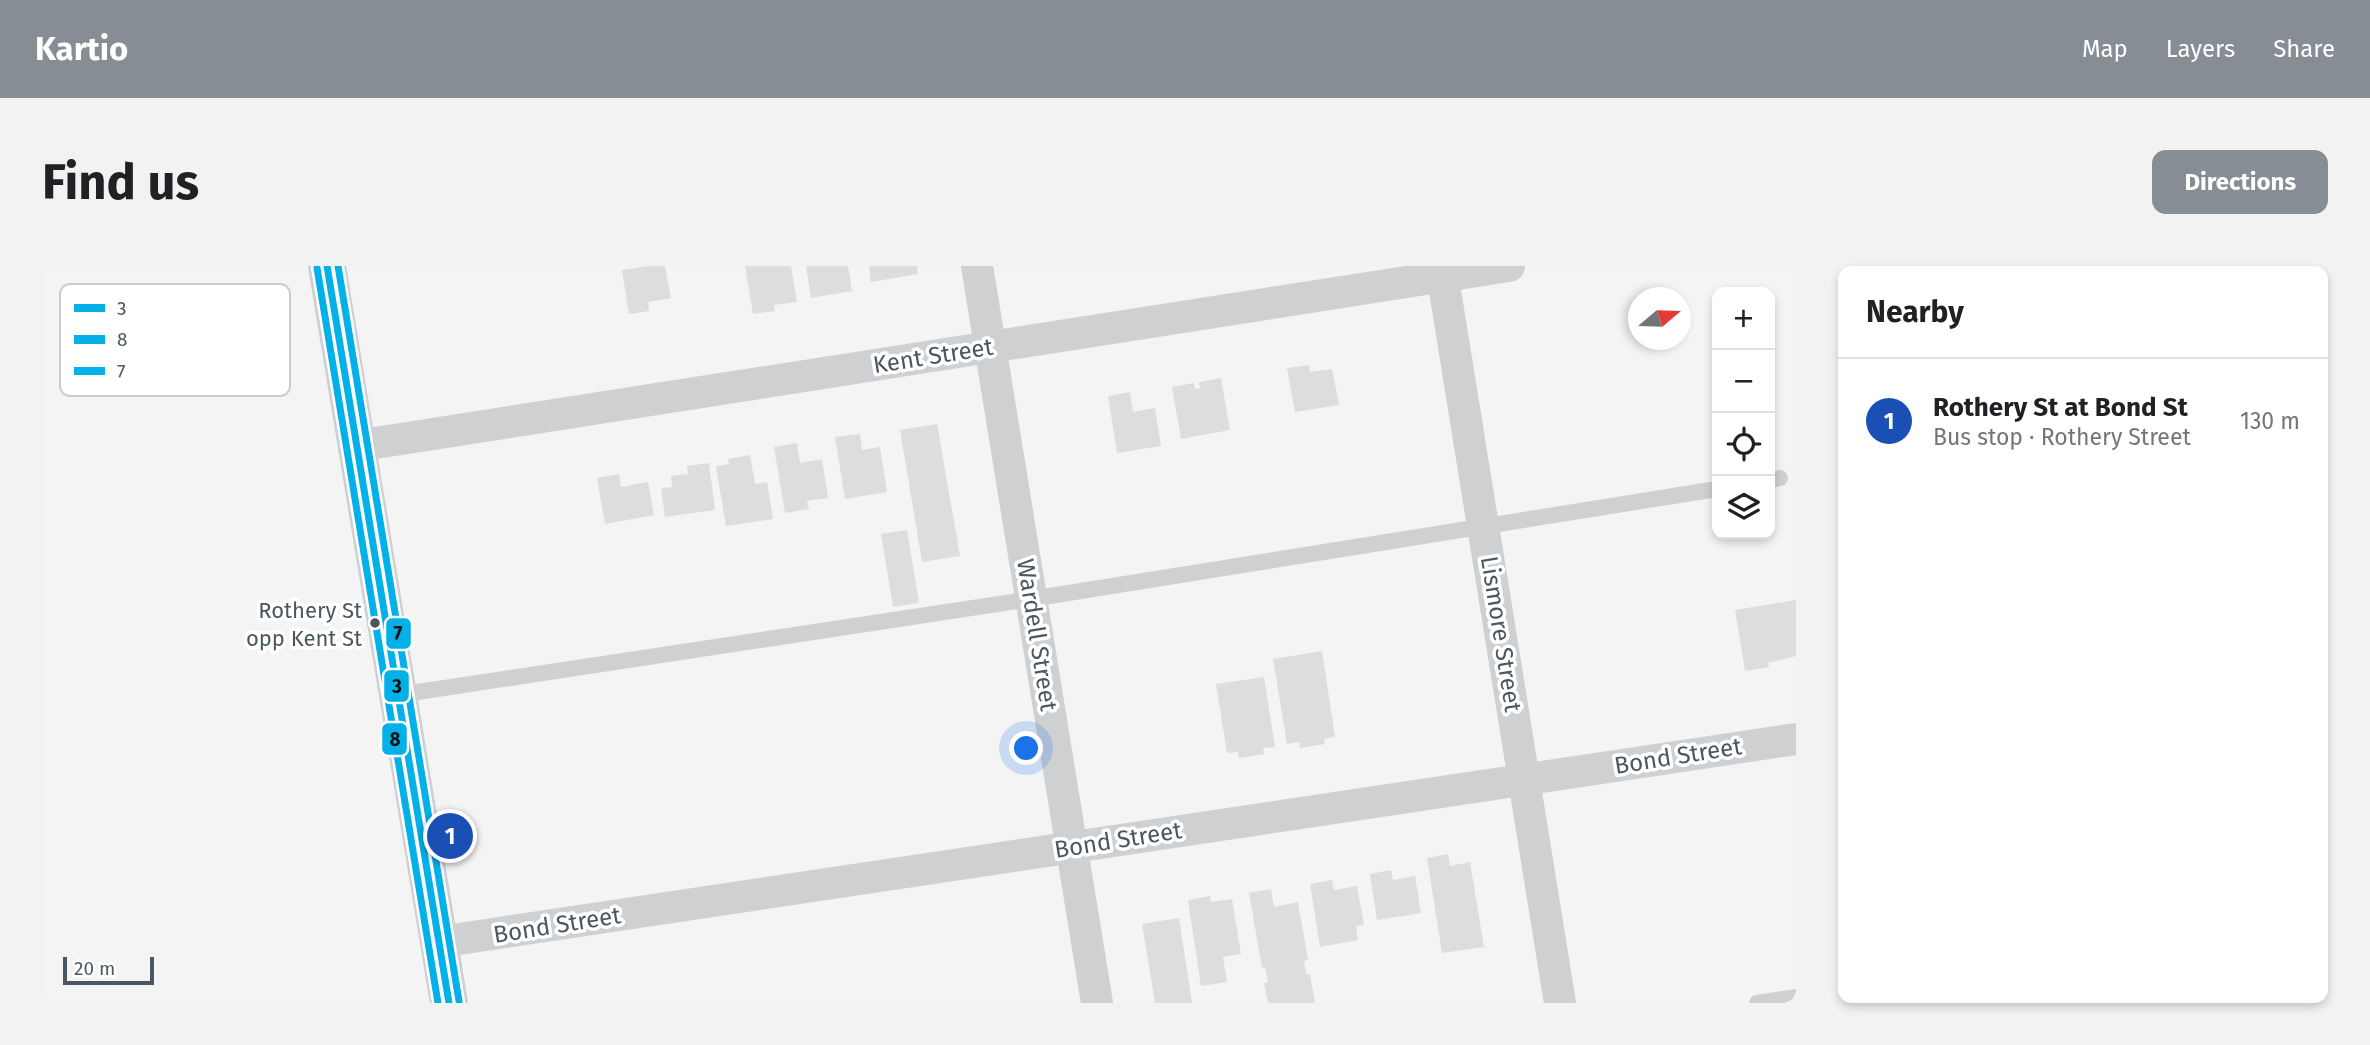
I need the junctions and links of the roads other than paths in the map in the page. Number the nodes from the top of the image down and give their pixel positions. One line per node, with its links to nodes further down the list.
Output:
1 (327, 266): 6 (main road)
2 (977, 266): 5 (street, Wardell Street)
3 (1509, 266): 4 (street, Kent Street)
4 (1442, 271): 5 (street, Kent Street); 8 (street, Lismore Street)
5 (991, 347): 6 (street, Kent Street); 9 (street, Wardell Street)
6 (356, 446): 10 (main road)
7 (1712, 490): 8 (lane)
8 (1483, 526): 9 (lane); 12 (street, Lismore Street)
9 (1031, 599): 10 (lane); 13 (street, Wardell Street)
10 (398, 695): 14 (main road)
11 (1796, 739): 12 (street, Bond Street)
12 (1524, 779): 13 (street, Bond Street); 18 (street, Lismore Street)
13 (1072, 847): 14 (street, Bond Street); 17 (street, Wardell Street)
14 (439, 942): 16 (main road)
15 (1796, 997): 19 (lane)
16 (449, 1003)
17 (1097, 1003)
18 (1560, 1003)
19 (1757, 1003)

